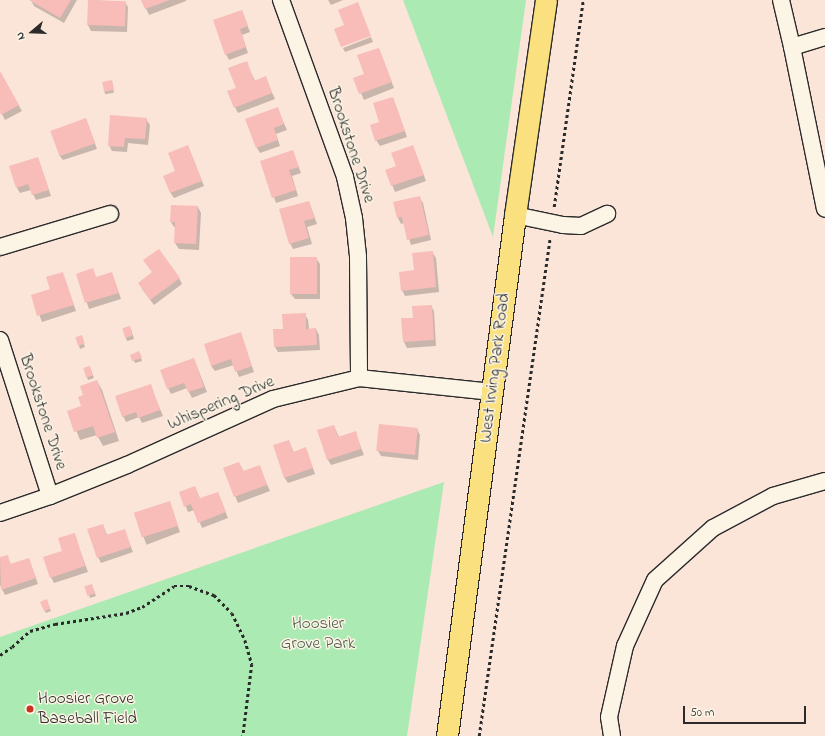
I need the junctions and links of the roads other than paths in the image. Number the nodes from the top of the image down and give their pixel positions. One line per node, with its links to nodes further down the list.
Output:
1 (281, 0): 12 (street, Brookstone Drive)
2 (546, 0): 9 (main road, West Irving Park Road)
3 (781, 0): 5 (street)
4 (825, 37): 5 (street)
5 (792, 47): 6 (street)
6 (825, 209)
7 (110, 214): 10 (street)
8 (607, 214): 9 (street)
9 (515, 215): 13 (main road, West Irving Park Road)
10 (0, 247)
11 (0, 340): 15 (street, Brookstone Drive)
12 (359, 378): 13 (street, Whispering Drive); 15 (street, Whispering Drive)
13 (492, 392): 17 (main road, West Irving Park Road)
14 (825, 481): 18 (street)
15 (50, 496): 16 (street, Whispering Drive)
16 (0, 513)
17 (447, 736)
18 (612, 736)

